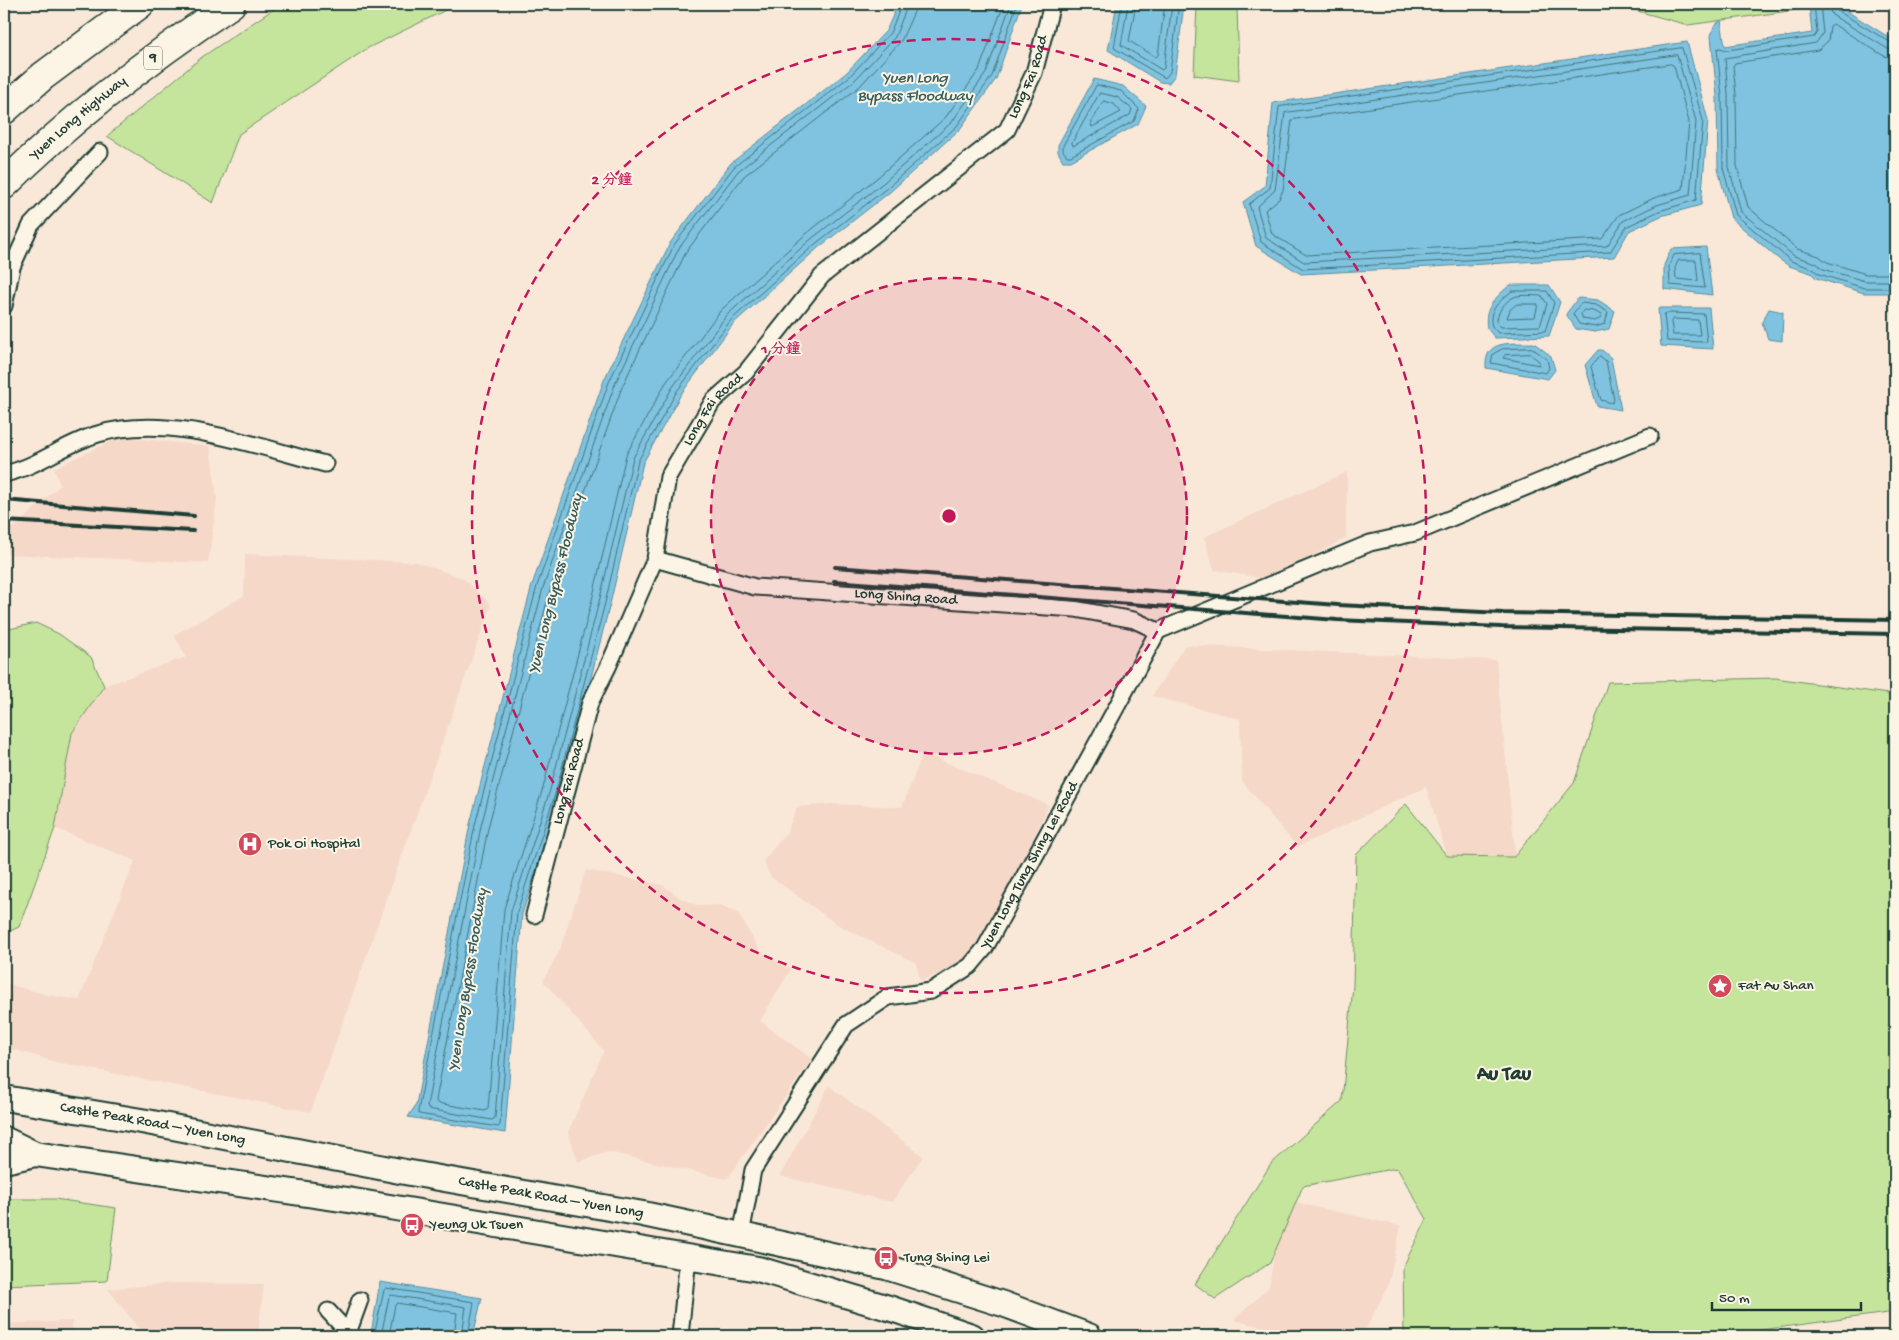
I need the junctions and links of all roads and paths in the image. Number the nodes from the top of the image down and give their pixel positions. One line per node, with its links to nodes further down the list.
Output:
1 (140, 4): 4 (highway)
2 (231, 4): 6 (highway, Yuen Long Highway / 9)
3 (1052, 4): 11 (street, Long Fai Road)
4 (4, 110)
5 (100, 152): 7 (street)
6 (4, 185)
7 (4, 306)
8 (1650, 436): 12 (street)
9 (325, 464): 10 (street)
10 (4, 474)
11 (655, 559): 12 (street, Long Shing Road); 13 (street, Long Fai Road)
12 (1158, 631): 18 (street, Yuen Long Tung Shing Lei Road)
13 (534, 915)
14 (4, 1097): 18 (main road, Castle Peak Road – Yuen Long)
15 (4, 1139): 16 (main road)
16 (35, 1154): 17 (main road); 19 (main road)
17 (4, 1161)
18 (741, 1235): 25 (main road, Castle Peak Road – Yuen Long)
19 (688, 1257): 23 (street); 24 (main road)
20 (360, 1300): 22 (street)
21 (328, 1311): 22 (street)
22 (348, 1336)
23 (680, 1336)
24 (972, 1336)
25 (1089, 1336)

